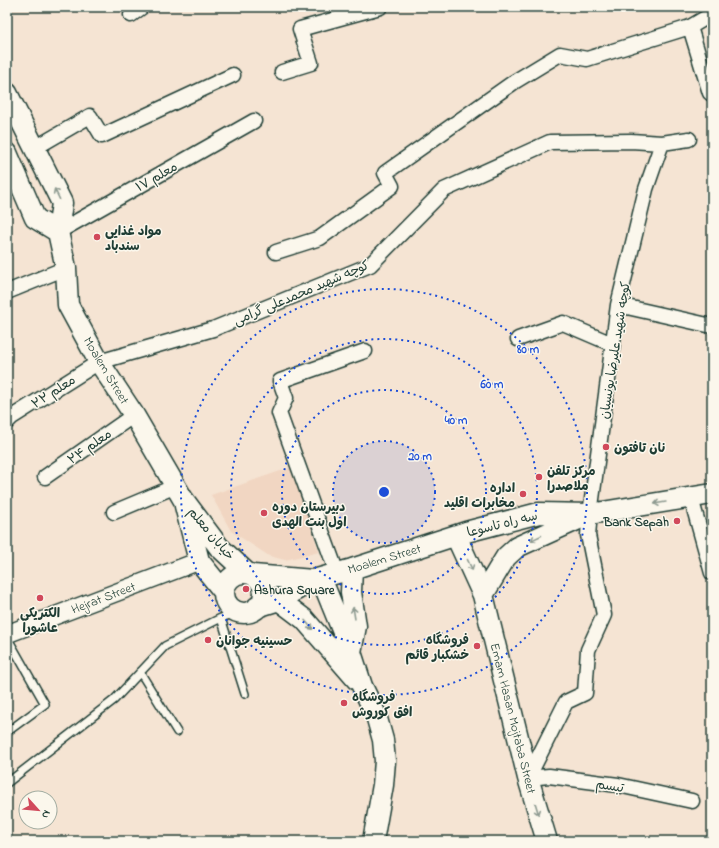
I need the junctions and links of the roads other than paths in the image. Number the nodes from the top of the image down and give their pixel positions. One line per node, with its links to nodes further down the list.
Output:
1 (380, 7): 5 (street)
2 (712, 14): 3 (street)
3 (690, 27): 4 (street); 15 (street)
4 (708, 69): 8 (street)
5 (282, 72)
6 (233, 75): 12 (street)
7 (7, 93): 12 (main road, Moalem Street)
8 (710, 93)
9 (254, 121): 14 (street, معلم ۱۷)
10 (689, 139): 11 (street, کوچه شهید محمدعلی گرامی)
11 (662, 143): 18 (street, کوچه شهید علیرضا یونسیان); 23 (street, کوچه شهید محمدعلی گرامی)
12 (35, 148): 14 (main road, Moalem Street, one-way to 12)
13 (7, 153): 14 (main road)
14 (58, 232): 16 (main road, Moalem Street)
15 (276, 252)
16 (66, 268): 17 (street); 23 (main road, Moalem Street)
17 (7, 292)
18 (618, 305): 19 (street); 21 (street, کوچه شهید علیرضا یونسیان)
19 (712, 326)
20 (518, 339): 21 (street)
21 (612, 344): 31 (street, کوچه شهید علیرضا یونسیان)
22 (365, 351): 37 (street)
23 (99, 362): 24 (main road, Moalem Street); 25 (street, معلم ۲۲)
24 (134, 415): 26 (street, معلم ۲۴); 27 (main road, Moalem Street)
25 (7, 422)
26 (45, 476)
27 (180, 492): 30 (street); 33 (main road, خیابان معلم); 34 (main road, خیابان معلم)
28 (712, 494): 29 (main road)
29 (691, 498): 31 (main road, one-way to 31); 35 (street)
30 (114, 512)
31 (590, 514): 32 (main road, سه راه تاسوعا); 39 (main road, one-way to 39); 49 (street, کوچه شهید علیرضا یونسیان)
32 (456, 536): 37 (main road, Moalem Street); 39 (main road, سه راه تاسوعا, one-way to 39)
33 (219, 547): 34 (main road); 36 (main road, خیابان معلم)
34 (199, 561): 38 (main road, خیابان معلم); 42 (street, Hejrat Street)
35 (712, 573)
36 (250, 574): 37 (main road); 38 (main road); 41 (main road)
37 (331, 575): 40 (main road); 43 (main road); 43 (main road, one-way to 37)
38 (224, 592): 41 (main road)
39 (484, 595): 49 (main road, Emam Hasan Mojtaba Street)
40 (279, 600): 41 (main road); 45 (main road, one-way to 45)
41 (239, 612): 44 (lane); 46 (lane)
42 (7, 635): 47 (lane)
43 (351, 652): 45 (main road)
44 (140, 672): 48 (lane); 50 (lane)
45 (362, 686): 53 (main road)
46 (245, 694)
47 (7, 732)
48 (177, 732)
49 (528, 778): 51 (street, تبسم); 52 (main road, Emam Hasan Mojtaba Street, one-way to 52)
50 (7, 783)
51 (692, 801)
52 (549, 840)
53 (373, 841)

